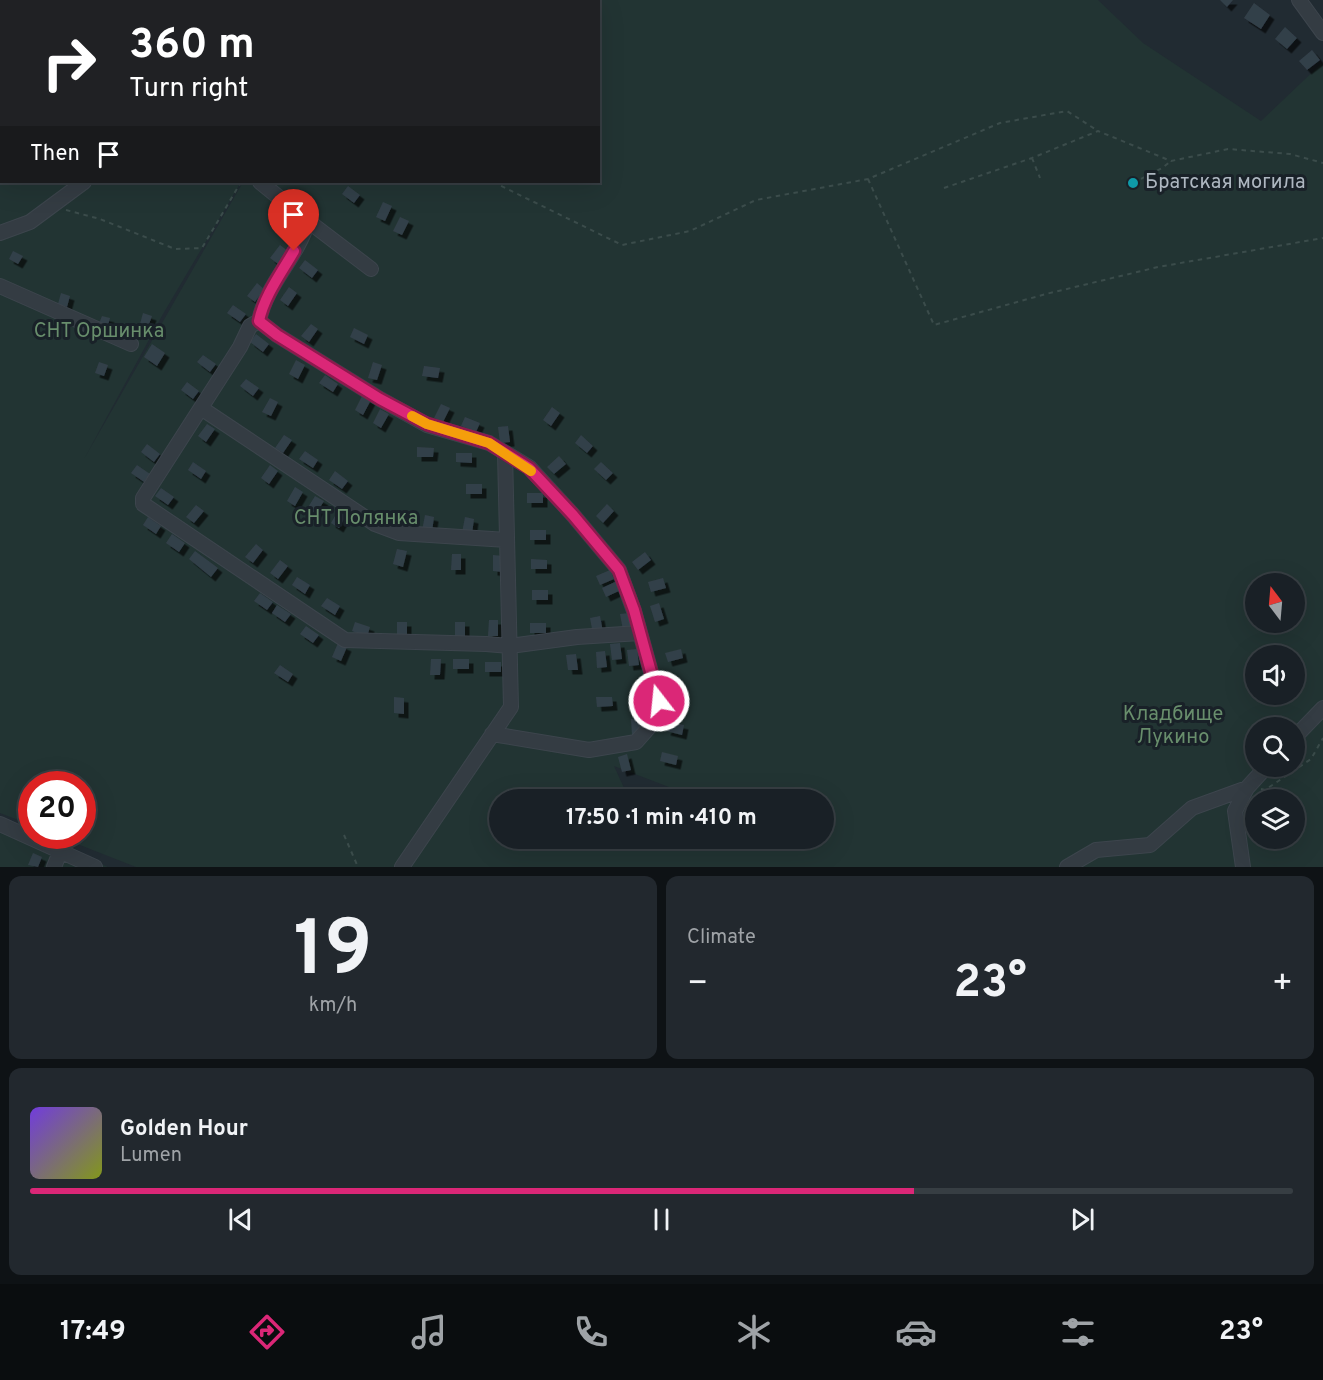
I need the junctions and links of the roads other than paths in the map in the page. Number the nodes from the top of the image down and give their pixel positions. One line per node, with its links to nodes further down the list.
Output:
1 (1299, 0): 2 (street)
2 (1323, 33)
3 (83, 183): 6 (street)
4 (261, 183): 5 (street)
5 (308, 221): 7 (street); 9 (street)
6 (0, 233)
7 (371, 269)
8 (0, 286): 10 (street)
9 (259, 321): 11 (street); 12 (street)
10 (131, 344)
11 (201, 408): 13 (street); 15 (street)
12 (505, 453): 13 (street); 14 (street)
13 (507, 540): 15 (street)
14 (640, 633): 15 (street); 18 (street)
15 (510, 646): 18 (street)
16 (1323, 708): 17 (street)
17 (1305, 727)
18 (492, 734): 25 (street)
19 (1257, 777): 20 (street)
20 (1247, 788): 26 (street); 27 (street)
21 (0, 824): 22 (street)
22 (60, 852): 23 (street); 24 (street)
23 (54, 867)
24 (94, 867)
25 (402, 867)
26 (1067, 867)
27 (1243, 867)

